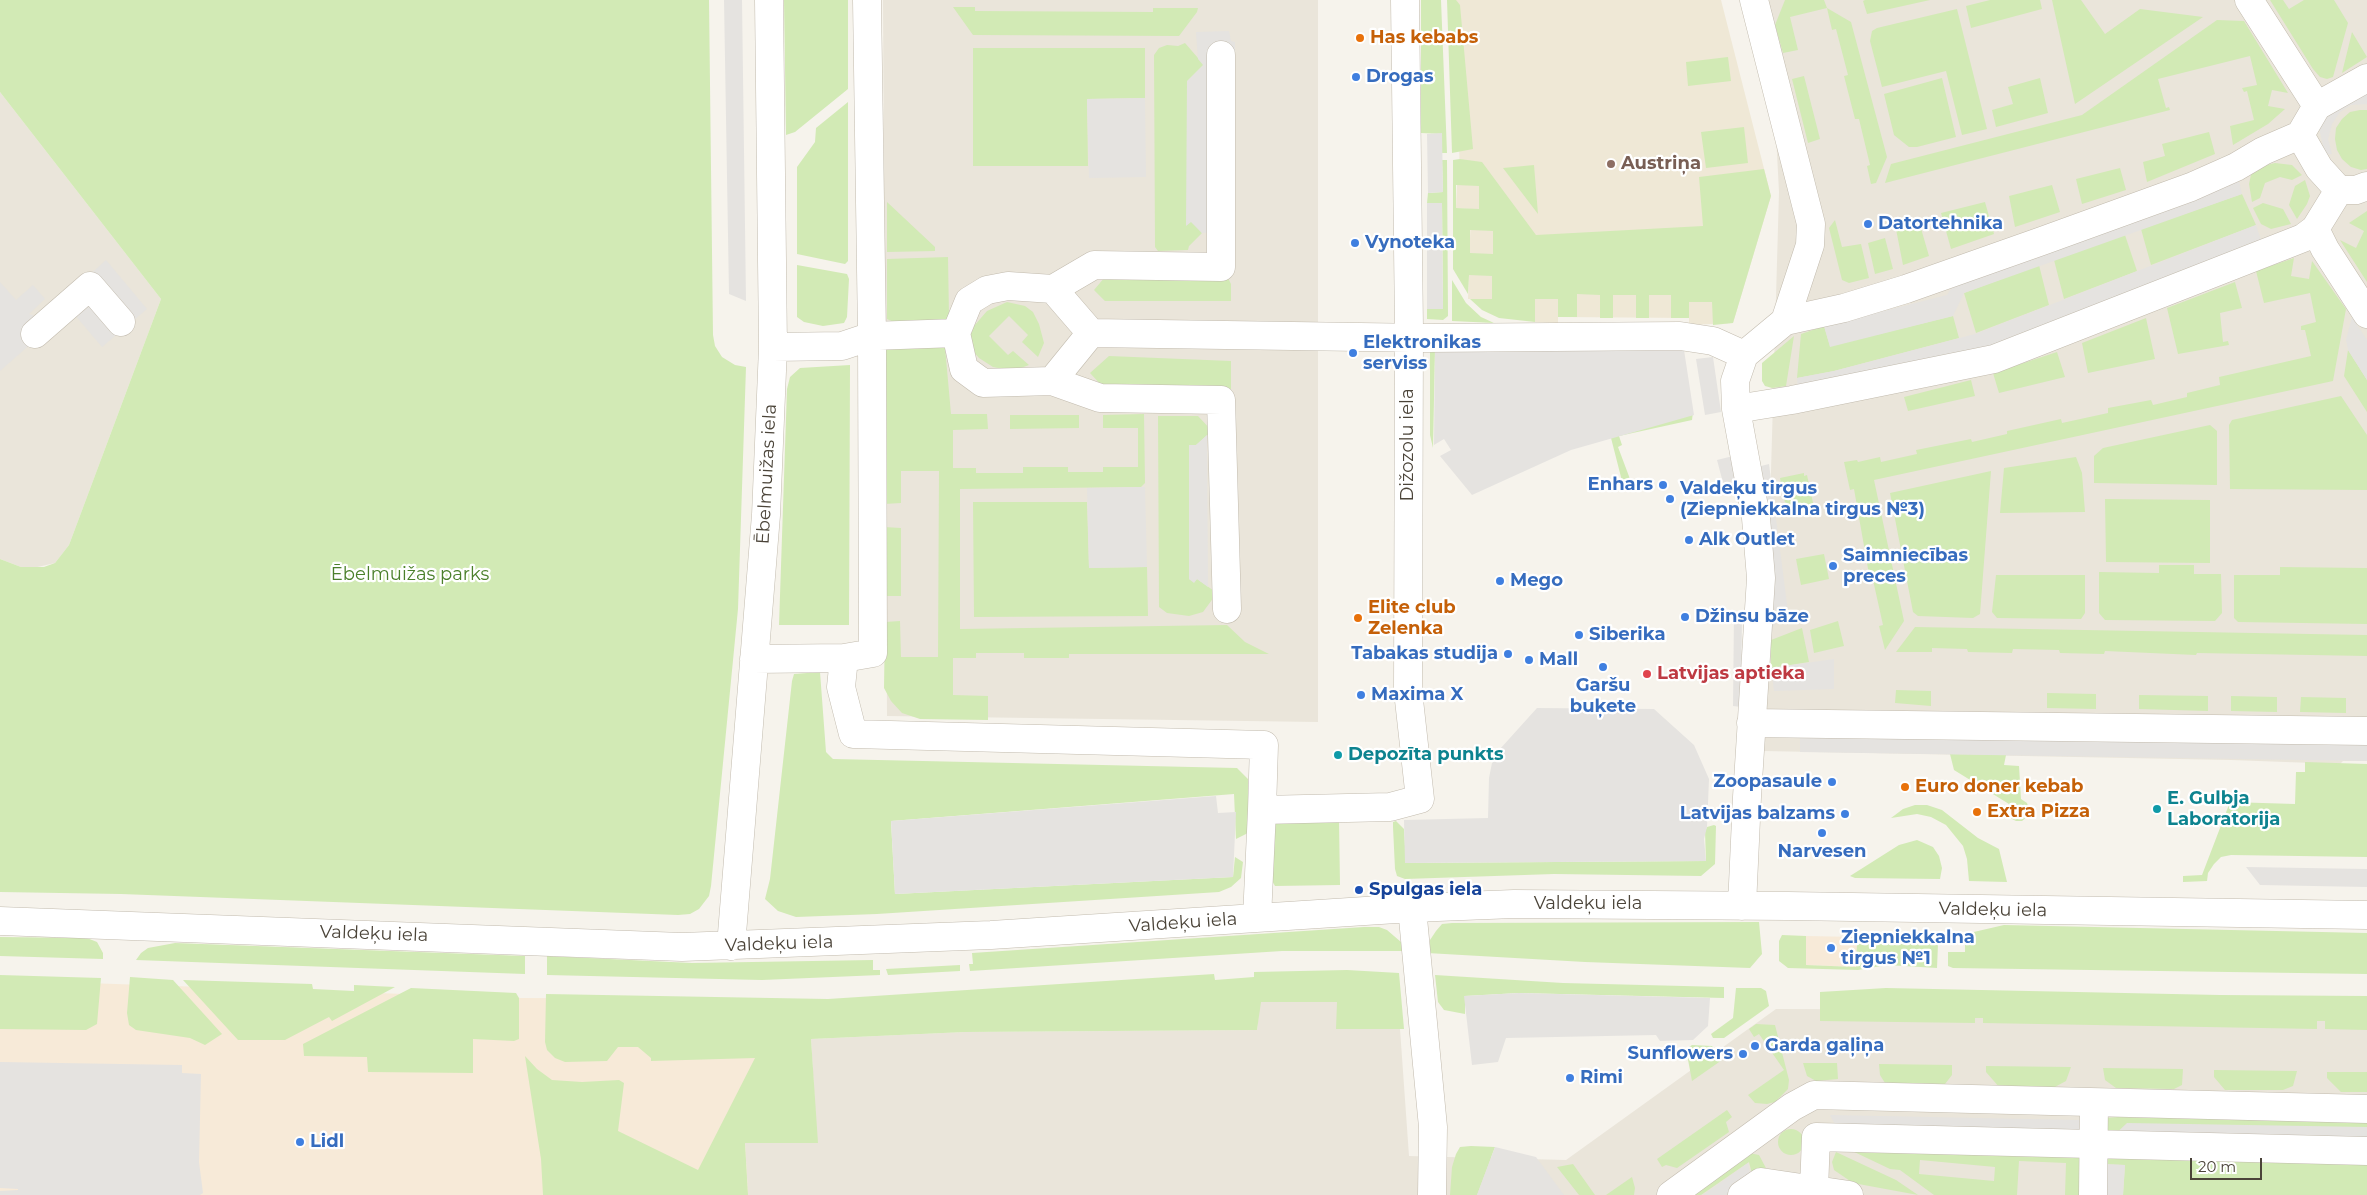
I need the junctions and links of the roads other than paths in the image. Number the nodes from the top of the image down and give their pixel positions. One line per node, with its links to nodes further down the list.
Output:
1 (769, 0): 22 (street, Ēbelmuižas iela)
2 (867, 0): 20 (street)
3 (1406, 0): 21 (street, Dižozolu iela)
4 (1754, 0): 15 (street)
5 (2249, 0): 8 (street)
6 (1221, 55): 13 (street)
7 (2367, 78): 8 (street)
8 (2317, 106): 9 (street)
9 (2300, 136): 11 (street); 15 (street)
10 (2367, 186): 11 (street)
11 (2340, 190): 12 (street)
12 (2315, 229): 14 (street); 25 (street)
13 (1053, 289): 17 (street); 18 (street)
14 (2367, 314)
15 (1785, 321): 23 (street)
16 (121, 322): 19 (street)
17 (956, 333): 20 (street); 24 (street)
18 (1091, 333): 21 (street); 24 (street)
19 (35, 334)
20 (872, 336): 22 (street); 27 (street)
21 (1408, 338): 23 (street); 31 (street, Dižozolu iela)
22 (773, 347): 28 (street, Ēbelmuižas iela)
23 (1744, 355): 25 (street)
24 (1052, 381): 26 (street)
25 (1736, 409): 29 (street)
26 (1227, 609)
27 (844, 658): 28 (street); 31 (street)
28 (754, 660): 37 (street, Ēbelmuižas iela)
29 (1751, 723): 30 (street); 32 (street)
30 (2367, 731)
31 (1262, 810): 35 (street)
32 (1742, 906): 33 (street, Valdeķu iela); 34 (street, Valdeķu iela)
33 (1412, 908): 35 (street, Valdeķu iela); 45 (street)
34 (2367, 916)
35 (1257, 918): 37 (street, Valdeķu iela)
36 (0, 921): 37 (street, Valdeķu iela)
37 (731, 946)
38 (1814, 1095): 39 (street); 41 (street); 46 (street)
39 (2094, 1104): 40 (street); 42 (street)
40 (2367, 1109)
41 (1816, 1137): 42 (street); 44 (street)
42 (2092, 1145): 43 (street); 49 (street)
43 (2367, 1151)
44 (1814, 1190): 47 (street); 48 (street)
45 (1432, 1195)
46 (1671, 1195)
47 (1742, 1195)
48 (1849, 1195)
49 (2093, 1195)

